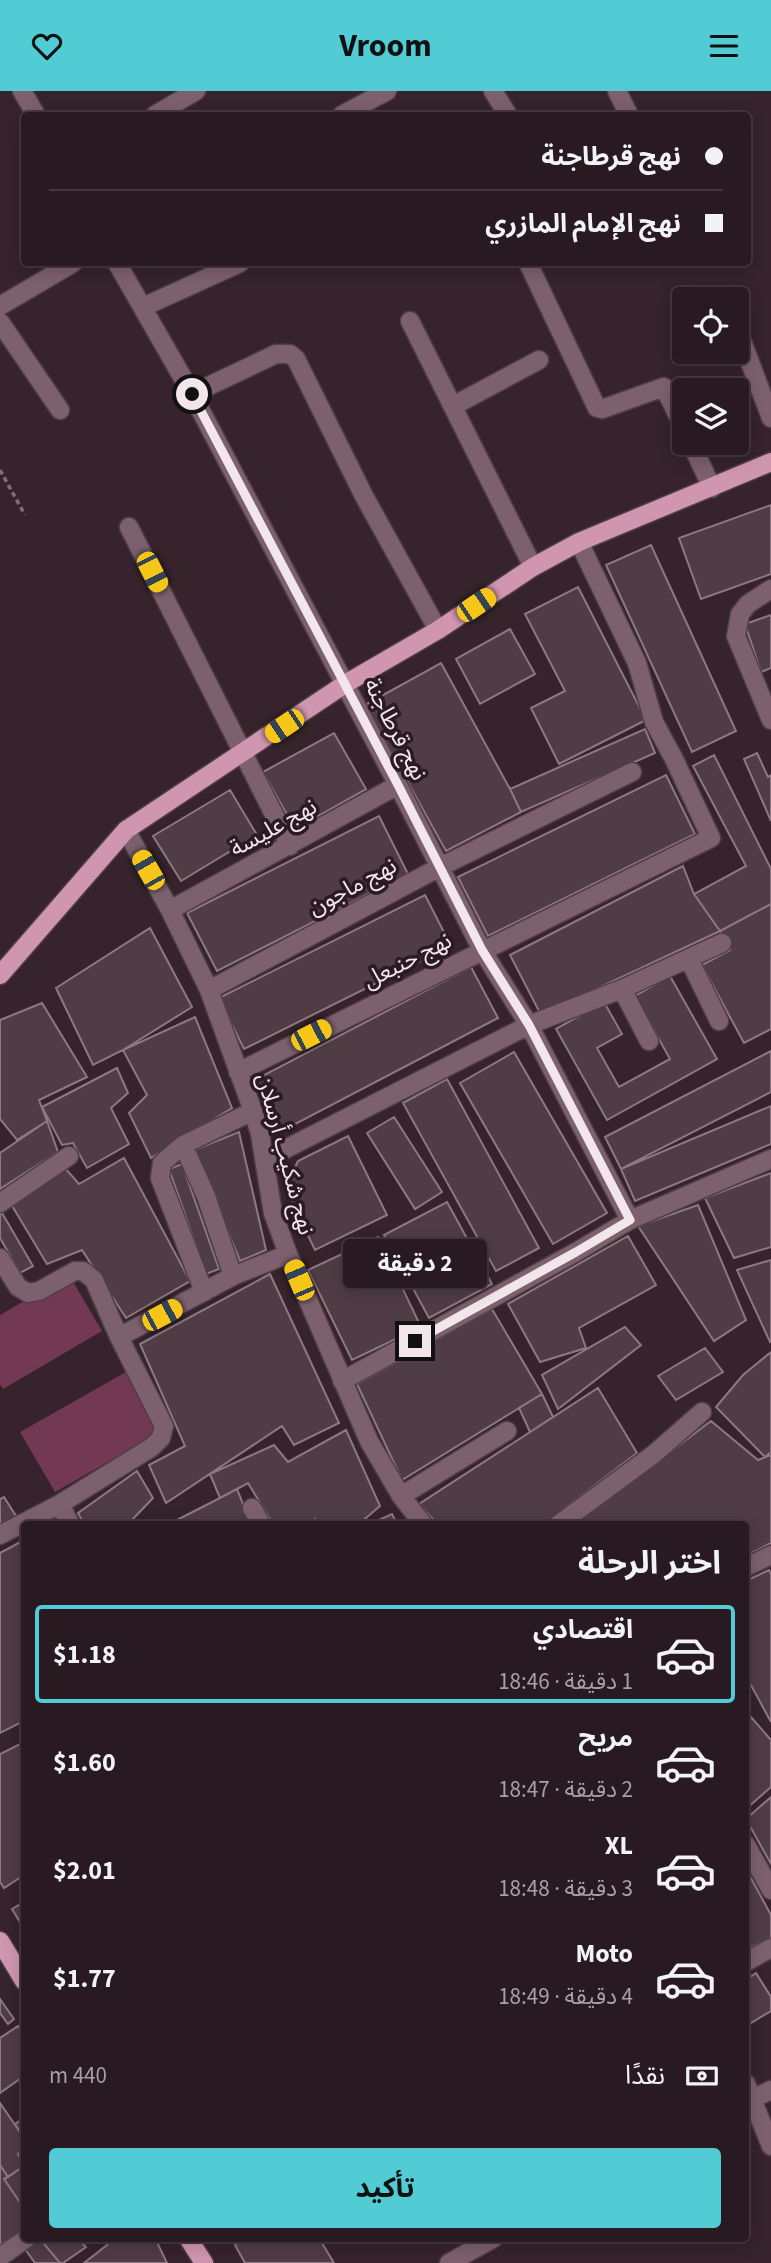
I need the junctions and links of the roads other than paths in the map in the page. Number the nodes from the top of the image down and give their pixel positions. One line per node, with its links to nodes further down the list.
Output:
1 (22, 91): 7 (street)
2 (196, 91): 8 (street)
3 (387, 91): 6 (street)
4 (493, 91): 9 (street)
5 (617, 91): 10 (street)
6 (366, 110)
7 (34, 112)
8 (160, 112)
9 (506, 112)
10 (628, 112)
11 (68, 266): 15 (street)
12 (119, 266): 16 (street, نهج قرطاجنة)
13 (233, 266): 16 (street)
14 (529, 266): 22 (street)
15 (0, 306)
16 (144, 307): 21 (street, نهج قرطاجنة)
17 (410, 321): 23 (street)
18 (0, 322): 24 (street)
19 (540, 360): 23 (street)
20 (749, 360): 25 (street)
21 (192, 394): 33 (street); 34 (street, نهج قرطاجنة)
22 (672, 403)
23 (453, 406): 31 (street)
24 (60, 410)
25 (771, 418)
26 (697, 455): 28 (street)
27 (771, 462): 28 (main road)
28 (712, 488): 30 (main road)
29 (129, 527): 36 (street)
30 (579, 542): 31 (main road); 44 (street, نهج حنبعل)
31 (533, 567): 33 (main road)
32 (771, 589): 35 (street)
33 (438, 630): 34 (main road)
34 (345, 684): 36 (main road); 38 (street, نهج قرطاجنة)
35 (771, 720)
36 (244, 753): 39 (main road); 40 (street)
37 (632, 772): 41 (street, نهج ماجون)
38 (398, 785): 40 (street, نهج عليسة); 41 (street, نهج قرطاجنة)
39 (126, 830): 42 (street, نهج شكيب أرسلان); 46 (main road)
40 (290, 846): 42 (street, نهج عليسة)
41 (440, 867): 44 (street, نهج قرطاجنة); 48 (street, نهج ماجون)
42 (170, 910): 48 (street, نهج شكيب أرسلان)
43 (722, 943): 45 (street)
44 (482, 950): 50 (street, نهج قرطاجنة); 52 (street, نهج حنبعل)
45 (689, 959): 47 (street); 49 (street)
46 (0, 975)
47 (622, 989): 50 (street); 51 (street)
48 (209, 990): 52 (street, نهج شكيب أرسلان)
49 (719, 1021)
50 (529, 1025): 57 (street); 59 (street, نهج قرطاجنة)
51 (649, 1041)
52 (238, 1072): 53 (street, نهج شكيب أرسلان)
53 (253, 1111): 54 (street); 57 (street, نهج شكيب أرسلان)
54 (183, 1145): 62 (street); 63 (street)
55 (69, 1156): 58 (street)
56 (771, 1159): 59 (street)
57 (264, 1160): 60 (street, نهج شكيب أرسلان)
58 (0, 1203)
59 (630, 1220): 65 (street)
60 (288, 1254): 62 (street); 65 (street, نهج شكيب أرسلان)
61 (0, 1258): 64 (street)
62 (233, 1276): 63 (street)
63 (204, 1292): 64 (street)
64 (119, 1337): 69 (street)
65 (342, 1381): 68 (street, نهج شكيب أرسلان)
66 (702, 1412): 73 (street)
67 (507, 1431): 68 (street)
68 (401, 1496): 72 (street, نهج شكيب أرسلان)
69 (60, 1504): 70 (street); 71 (street)
70 (27, 1521)
71 (68, 1521)
72 (422, 1521)
73 (563, 1521)
74 (21, 1524): 75 (street)
75 (0, 1535)
76 (771, 1555): 77 (street)
77 (749, 1566)
78 (749, 1850): 79 (street)
79 (771, 1890)
80 (0, 1941): 83 (main road)
81 (771, 1948): 82 (street)
82 (749, 1960)
83 (21, 1976)
84 (771, 2090): 85 (street)
85 (749, 2095)
86 (749, 2097): 87 (street)
87 (771, 2146)
88 (21, 2242): 91 (street)
89 (191, 2242): 92 (main road)
90 (464, 2245): 93 (street)
91 (0, 2257)
92 (204, 2263)
93 (449, 2263)

